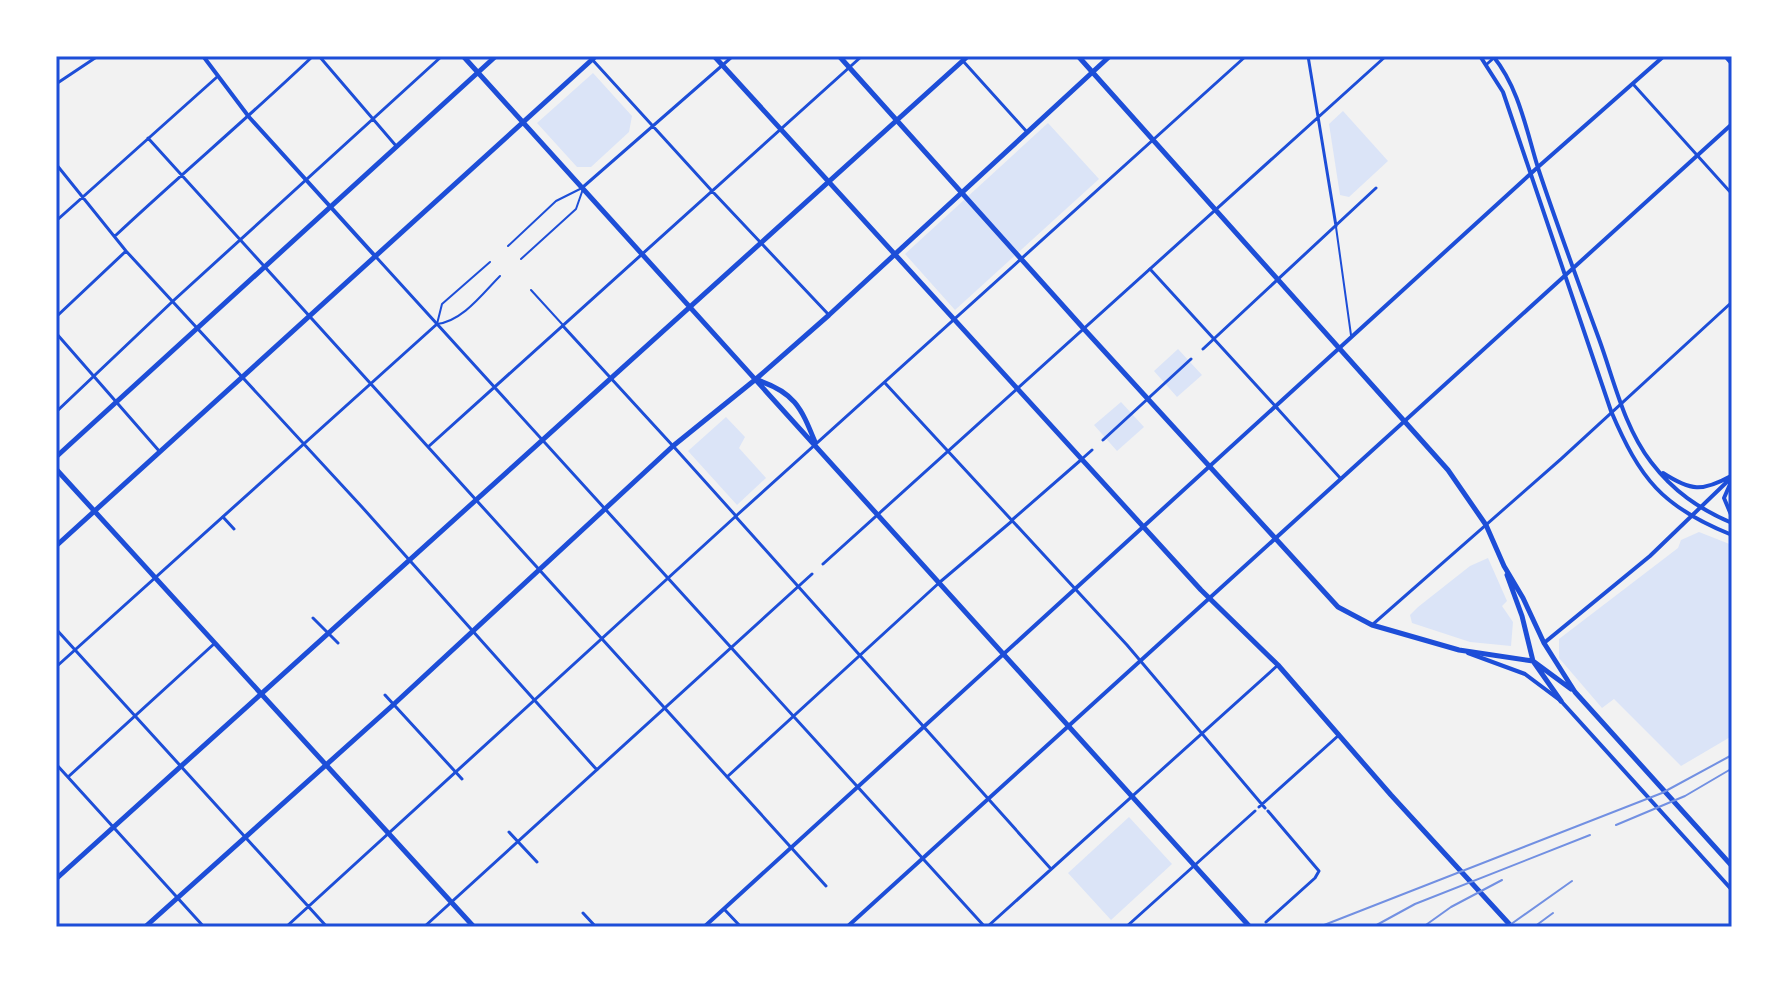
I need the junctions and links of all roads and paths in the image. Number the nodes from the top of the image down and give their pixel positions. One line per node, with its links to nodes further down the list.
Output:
1 (98, 56): 31 (street)
2 (203, 56): 30 (street)
3 (313, 56): 33 (street)
4 (319, 56): 35 (street)
5 (442, 56): 35 (street)
6 (463, 56): 28 (main road)
7 (496, 56): 28 (main road)
8 (714, 56): 26 (main road)
9 (733, 56): 26 (street)
10 (839, 56): 27 (main road)
11 (862, 56): 27 (street)
12 (968, 56): 23 (main road)
13 (1078, 56): 29 (main road)
14 (1110, 56): 29 (main road)
15 (1246, 56): 43 (street)
16 (1308, 56): 34 (street)
17 (1386, 56): 34 (street)
18 (1480, 56): 24 (street)
19 (1664, 56): 32 (street)
20 (1725, 56): 25 (street)
21 (593, 57): 37 (main road); 39 (street)
22 (1494, 57): 24 (street); 47 (street)
23 (963, 61): 36 (main road); 41 (street)
24 (1487, 64): 48 (street)
25 (1732, 64)
26 (722, 66): 39 (street); 40 (main road)
27 (849, 67): 36 (main road); 40 (street)
28 (478, 72): 37 (main road); 44 (main road)
29 (1093, 72): 41 (main road); 43 (main road)
30 (217, 77): 33 (street); 42 (street)
31 (56, 84)
32 (1633, 84): 45 (street); 47 (street)
33 (249, 117): 49 (street); 50 (street)
34 (1318, 117): 59 (street); 61 (street)
35 (373, 119): 44 (street); 50 (street)
36 (897, 120): 51 (main road); 55 (main road)
37 (523, 122): 52 (main road); 69 (main road)
38 (1732, 124): 45 (street)
39 (653, 126): 52 (street); 54 (street)
40 (780, 129): 51 (main road); 54 (street)
41 (1027, 132): 55 (main road)
42 (148, 138): 49 (street); 57 (street)
43 (1153, 140): 59 (main road); 71 (street)
44 (397, 147): 58 (main road)
45 (1697, 156): 56 (street); 74 (street)
46 (57, 167): 57 (street)
47 (1538, 167): 48 (street); 74 (street)
48 (1531, 174): 76 (street); 93 (street)
49 (181, 175): 62 (street); 63 (street)
50 (307, 178): 58 (street); 63 (street)
51 (829, 182): 64 (main road); 68 (main road)
52 (583, 187): 65 (lane); 67 (main road); 70 (lane)
53 (1376, 188): 61 (street)
54 (712, 191): 64 (street); 67 (street)
55 (962, 193): 68 (main road); 71 (main road)
56 (1732, 194)
57 (84, 196): 60 (street); 62 (street)
58 (331, 205): 69 (street); 73 (main road)
59 (1216, 209): 75 (street); 78 (main road)
60 (56, 221)
61 (1336, 226): 78 (street); 93 (lane)
62 (115, 236): 66 (street)
63 (240, 239): 73 (street); 80 (street)
64 (762, 245): 82 (main road); 83 (street)
65 (508, 246)
66 (126, 251): 80 (street); 84 (street)
67 (643, 254): 82 (main road); 89 (street)
68 (893, 255): 83 (main road); 86 (main road)
69 (377, 257): 85 (main road); 87 (street)
70 (521, 259)
71 (1021, 259): 86 (street); 90 (main road)
72 (490, 262): 87 (lane)
73 (264, 266): 85 (street); 88 (main road)
74 (1572, 268): 76 (street); 107 (street)
75 (1150, 269): 90 (street); 92 (street)
76 (1565, 275): 109 (street); 111 (street)
77 (500, 276): 87 (lane)
78 (1278, 279): 92 (street); 95 (main road)
79 (531, 290): 89 (lane)
80 (173, 301): 88 (street); 97 (street)
81 (1732, 302): 107 (street)
82 (691, 308): 99 (main road); 100 (main road)
83 (829, 315): 100 (main road)
84 (56, 317)
85 (309, 318): 98 (main road); 101 (street)
86 (954, 321): 102 (street); 104 (main road)
87 (437, 324): 101 (street); 103 (street)
88 (197, 326): 98 (street); 106 (main road)
89 (563, 326): 99 (street); 103 (street)
90 (1084, 329): 104 (street); 105 (main road)
91 (56, 333): 97 (street)
92 (1214, 339): 94 (street); 108 (street)
93 (1351, 339): 95 (street)
94 (1203, 349)
95 (1339, 350): 108 (street); 111 (main road)
96 (1191, 359): 105 (street)
97 (94, 376): 106 (street); 110 (street)
98 (242, 377): 114 (street); 120 (main road)
99 (612, 378): 113 (main road); 116 (street)
100 (756, 379): 115 (main road); 115 (main road); 116 (main road)
101 (369, 383): 114 (street); 117 (street)
102 (885, 383): 115 (street); 119 (street)
103 (495, 388): 113 (street); 117 (street)
104 (1017, 389): 119 (street); 122 (main road)
105 (1148, 398): 112 (street); 123 (main road)
106 (116, 403): 120 (street); 121 (main road)
107 (1620, 403): 109 (street); 125 (street)
108 (1277, 408): 123 (street); 127 (street)
109 (1611, 411): 134 (street); 139 (street)
110 (56, 412)
111 (1405, 421): 127 (street); 139 (main road)
112 (1103, 440)
113 (543, 441): 128 (main road); 129 (street)
114 (303, 443): 135 (street); 145 (street)
115 (816, 444): 132 (main road); 133 (street)
116 (673, 446): 129 (main road); 133 (street)
117 (427, 448): 128 (street)
118 (1092, 450): 122 (street)
119 (948, 451): 132 (street); 137 (street)
120 (160, 452): 131 (main road)
121 (56, 457)
122 (1082, 459): 137 (street); 140 (main road)
123 (1210, 468): 140 (street); 143 (main road)
124 (56, 469): 131 (main road)
125 (1658, 469): 126 (street); 130 (street)
126 (1732, 477): 130 (street); 136 (street)
127 (1341, 479): 143 (street)
128 (476, 501): 145 (main road); 148 (street)
129 (605, 509): 148 (main road); 151 (street)
130 (1700, 509): 134 (street); 138 (street)
131 (93, 511): 144 (main road); 150 (main road)
132 (879, 513): 146 (street); 152 (main road)
133 (736, 516): 151 (street); 153 (street)
134 (1692, 516): 142 (street); 164 (street)
135 (223, 517): 141 (street); 150 (street)
136 (1732, 517)
137 (1012, 521): 152 (street); 154 (street)
138 (1732, 523)
139 (1486, 525): 147 (main road); 157 (street)
140 (1144, 528): 154 (street); 155 (main road)
141 (234, 529)
142 (1732, 535)
143 (1274, 539): 155 (street); 157 (main road)
144 (56, 546)
145 (410, 561): 159 (street); 160 (main road)
146 (823, 564)
147 (1504, 566): 164 (main road); 171 (main road)
148 (539, 570): 159 (main road); 161 (street)
149 (812, 574): 153 (street)
150 (154, 577): 162 (main road); 166 (street)
151 (668, 578): 161 (street); 165 (street)
152 (940, 582): 168 (street); 169 (main road)
153 (799, 586): 165 (street); 168 (street)
154 (1075, 590): 169 (street); 170 (street)
155 (1209, 598): 170 (street); 172 (main road)
156 (313, 618): 160 (street)
157 (1372, 625): 167 (main road)
158 (56, 629): 166 (street)
159 (472, 632): 177 (street); 179 (main road)
160 (329, 634): 163 (street); 175 (main road)
161 (603, 638): 177 (street); 180 (street)
162 (215, 643): 175 (main road); 181 (street)
163 (338, 643)
164 (1544, 643): 174 (main road)
165 (731, 646): 180 (street); 182 (street)
166 (75, 650): 173 (street); 181 (street)
167 (1459, 650): 171 (main road); 178 (street)
168 (861, 655): 182 (street); 184 (street)
169 (1005, 655): 183 (main road); 184 (street)
170 (1140, 661): 183 (street); 185 (street)
171 (1533, 661): 174 (main road); 178 (main road)
172 (1278, 665): 185 (street); 186 (main road)
173 (56, 667)
174 (1575, 692): 208 (main road)
175 (261, 695): 188 (main road); 189 (main road)
176 (385, 695): 179 (street)
177 (534, 700): 190 (street); 191 (street)
178 (1561, 701): 212 (street)
179 (393, 705): 188 (main road); 191 (street)
180 (664, 707): 190 (street); 193 (street)
181 (135, 716): 189 (street); 192 (street)
182 (794, 717): 193 (street); 195 (street)
183 (1069, 725): 196 (main road); 197 (street)
184 (925, 727): 195 (street); 197 (street)
185 (1202, 734): 196 (street); 198 (street)
186 (1339, 735): 198 (street); 232 (main road)
187 (56, 764): 192 (street)
188 (325, 765): 201 (main road); 202 (main road)
189 (180, 768): 199 (main road); 202 (street)
190 (597, 770): 203 (street)
191 (455, 772): 194 (street); 201 (street)
192 (68, 777): 199 (street)
193 (727, 777): 204 (street)
194 (462, 779)
195 (858, 787): 204 (street); 205 (street)
196 (1131, 796): 207 (main road); 209 (street)
197 (989, 799): 205 (street); 209 (street)
198 (1262, 808): 207 (street); 218 (street)
199 (113, 828): 210 (main road); 213 (street)
200 (509, 832): 203 (street)
201 (389, 834): 214 (main road); 215 (street)
202 (244, 838): 213 (main road); 215 (street)
203 (518, 841): 206 (street); 214 (street)
204 (791, 848): 211 (street); 216 (street)
205 (922, 859): 228 (street); 229 (street)
206 (537, 862)
207 (1194, 866): 230 (street); 231 (main road)
208 (1732, 866)
209 (1051, 869): 229 (street)
210 (56, 879)
211 (826, 886)
212 (1730, 888)
213 (177, 897): 219 (main road); 220 (street)
214 (451, 902): 223 (street); 224 (main road)
215 (308, 906): 221 (street); 222 (street)
216 (724, 909): 226 (street); 227 (street)
217 (583, 913): 225 (street)
218 (1266, 922)
219 (145, 927)
220 (204, 927)
221 (286, 927)
222 (327, 927)
223 (424, 927)
224 (474, 927)
225 (596, 927)
226 (704, 927)
227 (741, 927)
228 (847, 927)
229 (986, 927)
230 (1126, 927)
231 (1250, 927)
232 (1512, 927)

